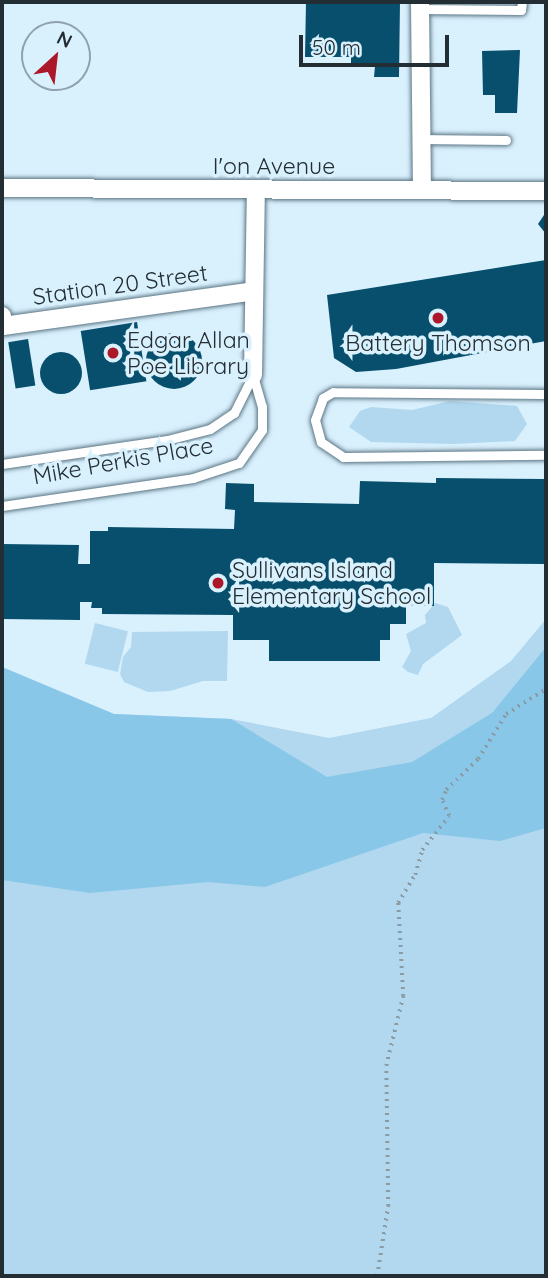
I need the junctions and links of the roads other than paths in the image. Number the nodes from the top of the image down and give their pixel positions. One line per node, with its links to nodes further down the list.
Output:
1 (522, 2): 2 (lane)
2 (420, 5): 3 (street)
3 (421, 139): 4 (lane); 6 (street)
4 (506, 140)
5 (2, 188): 7 (street, I'on Avenue)
6 (422, 190): 7 (street, I'on Avenue); 8 (street, I'on Avenue)
7 (256, 191): 9 (street, Mike Perkis Place)
8 (546, 191)
9 (254, 291): 10 (street, Station 20 Street); 11 (street, Mike Perkis Place)
10 (2, 316)
11 (253, 375): 14 (lane, Mike Perkis Place); 15 (lane, Mike Perkis Place)
12 (546, 394): 13 (lane)
13 (546, 455)
14 (2, 464)
15 (2, 506)

